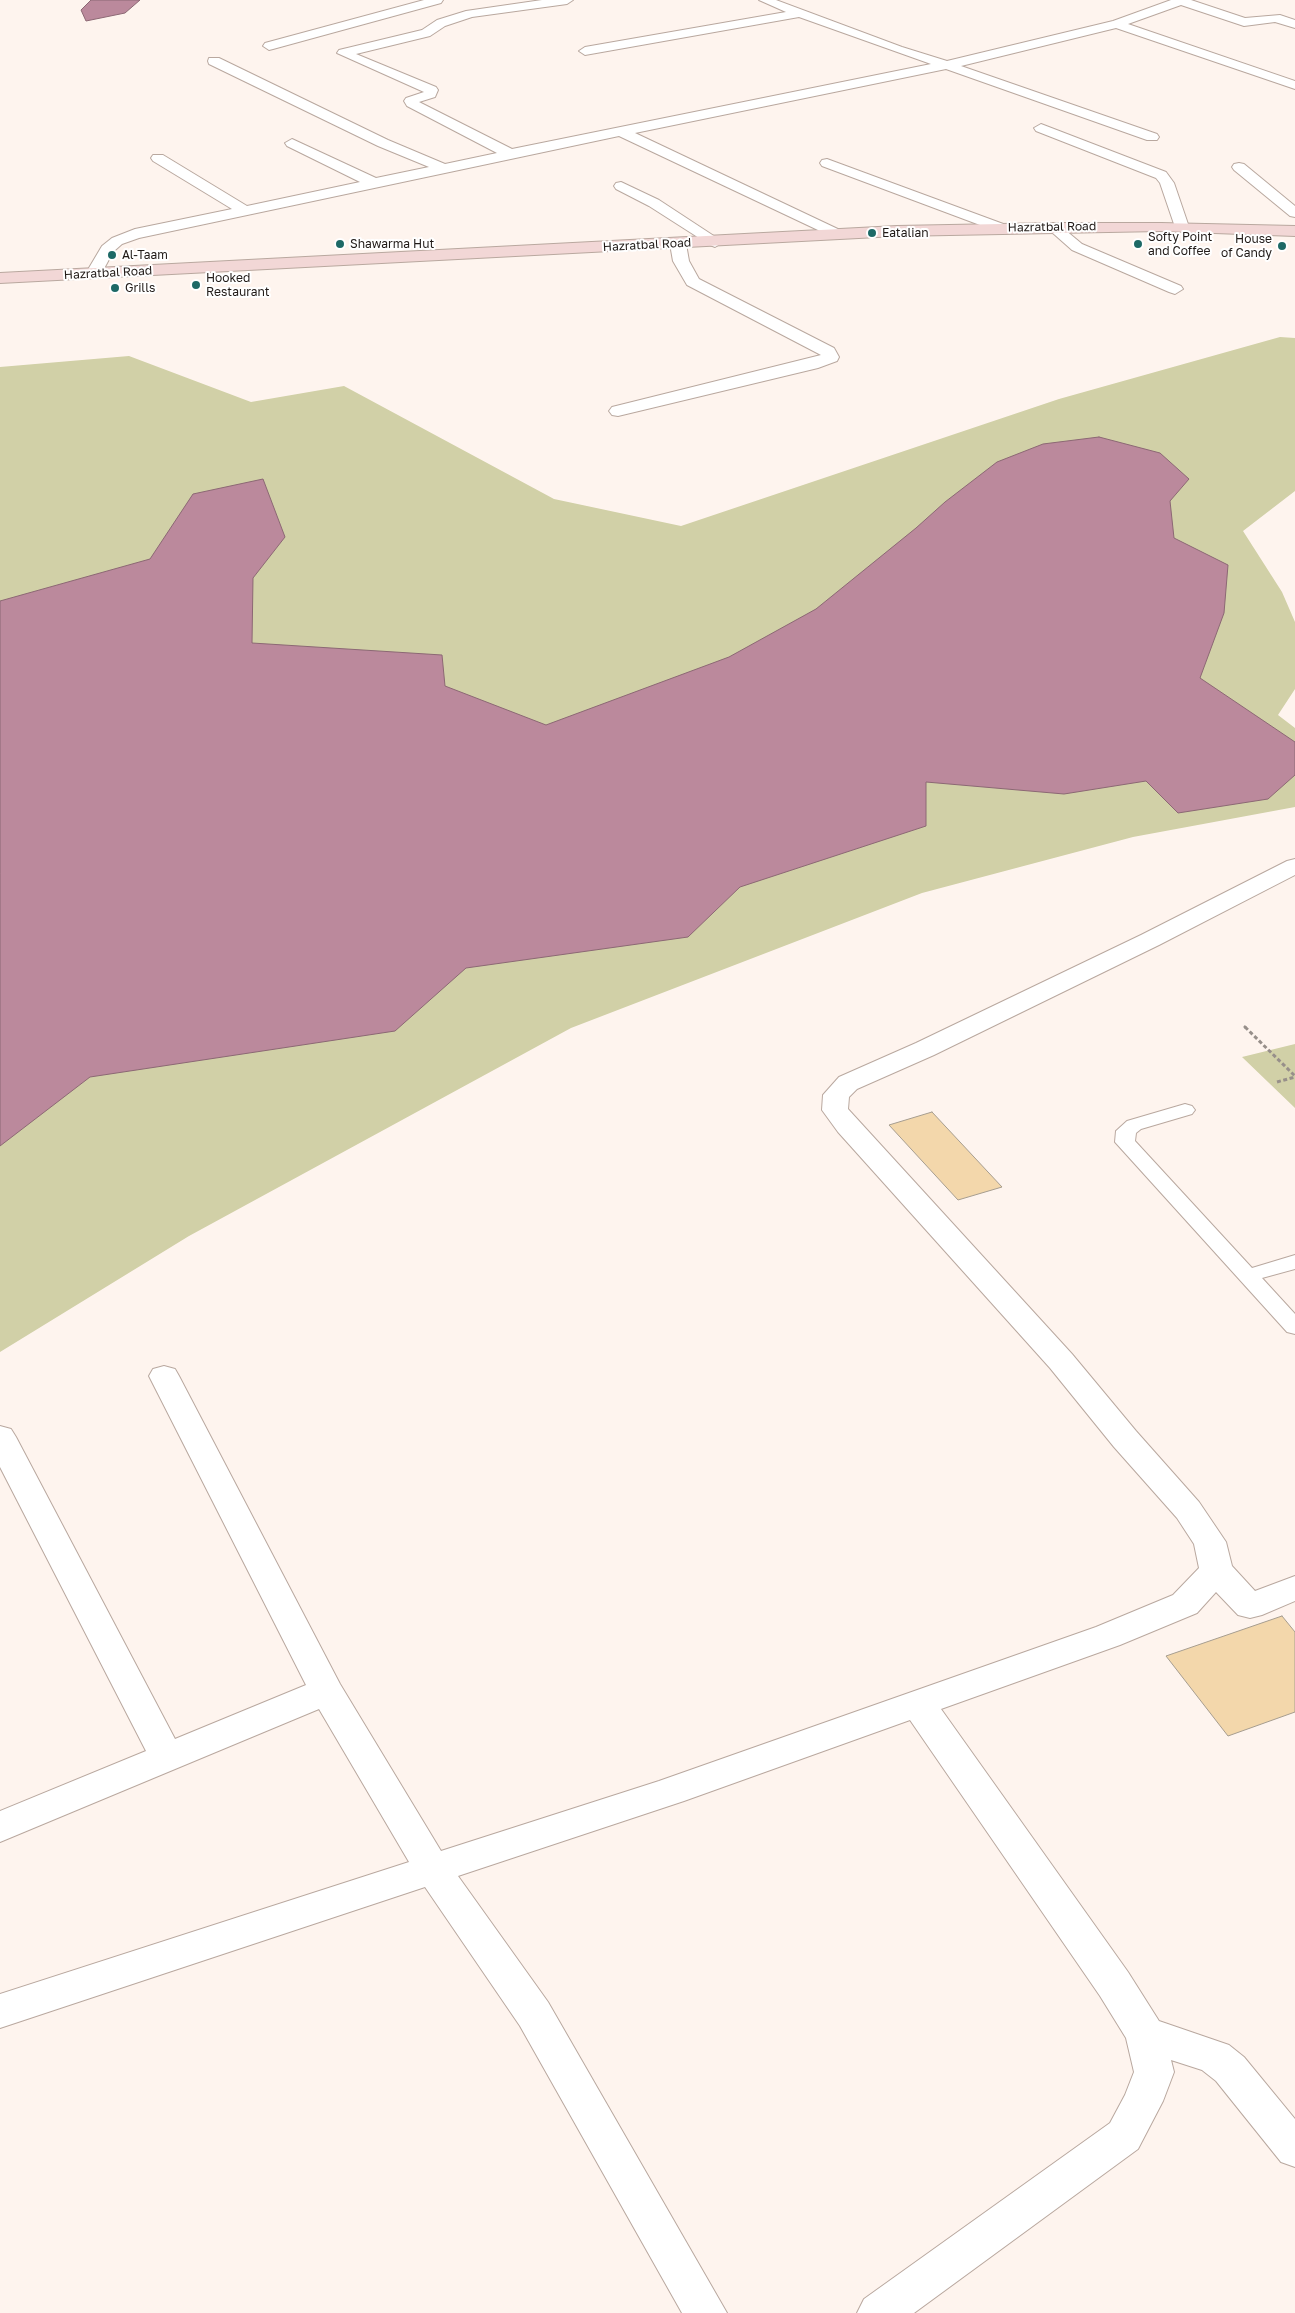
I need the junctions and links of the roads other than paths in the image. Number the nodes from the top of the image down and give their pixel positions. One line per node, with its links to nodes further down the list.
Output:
1 (437, 0): 10 (street)
2 (567, 0): 19 (street)
3 (765, 0): 7 (street)
4 (1136, 0): 6 (street)
5 (1183, 0): 6 (street); 9 (street)
6 (1160, 7): 8 (street)
7 (800, 13): 11 (street); 13 (street)
8 (1117, 24): 13 (street); 14 (street)
9 (1295, 24)
10 (269, 46)
11 (585, 52)
12 (214, 61): 23 (street)
13 (947, 65): 16 (street); 17 (street)
14 (1295, 85)
15 (1041, 128): 30 (street)
16 (622, 132): 19 (street); 32 (street)
17 (1152, 137)
18 (292, 143): 24 (street)
19 (510, 154): 23 (street)
20 (158, 158): 26 (street)
21 (827, 163): 29 (street)
22 (1239, 167): 27 (street)
23 (444, 168): 24 (street)
24 (374, 183): 26 (street)
25 (621, 186): 33 (street)
26 (242, 209): 35 (street)
27 (1295, 213)
28 (1053, 227): 29 (main road, Hazratbal Road); 30 (main road, Hazratbal Road); 37 (street)
29 (1001, 228): 32 (main road, Hazratbal Road)
30 (1182, 228): 31 (main road, Hazratbal Road)
31 (1295, 231)
32 (837, 234): 33 (main road, Hazratbal Road)
33 (715, 242): 34 (main road, Hazratbal Road)
34 (678, 244): 35 (main road, Hazratbal Road); 38 (street)
35 (94, 273): 36 (main road, Hazratbal Road)
36 (0, 278)
37 (1175, 289)
38 (618, 412)
39 (1295, 866): 46 (street)
40 (1185, 1110): 42 (lane)
41 (1295, 1262): 42 (lane)
42 (1247, 1276): 43 (lane)
43 (1295, 1327)
44 (164, 1376): 48 (street)
45 (0, 1437): 50 (street)
46 (1216, 1571): 47 (street); 49 (street)
47 (1295, 1588)
48 (326, 1691): 50 (street); 52 (street)
49 (918, 1704): 52 (street); 54 (street)
50 (167, 1758): 51 (street)
51 (0, 1827)
52 (432, 1868): 53 (street); 56 (street)
53 (0, 2012)
54 (1146, 2034): 55 (street); 57 (street)
55 (1295, 2149)
56 (705, 2313)
57 (878, 2313)

